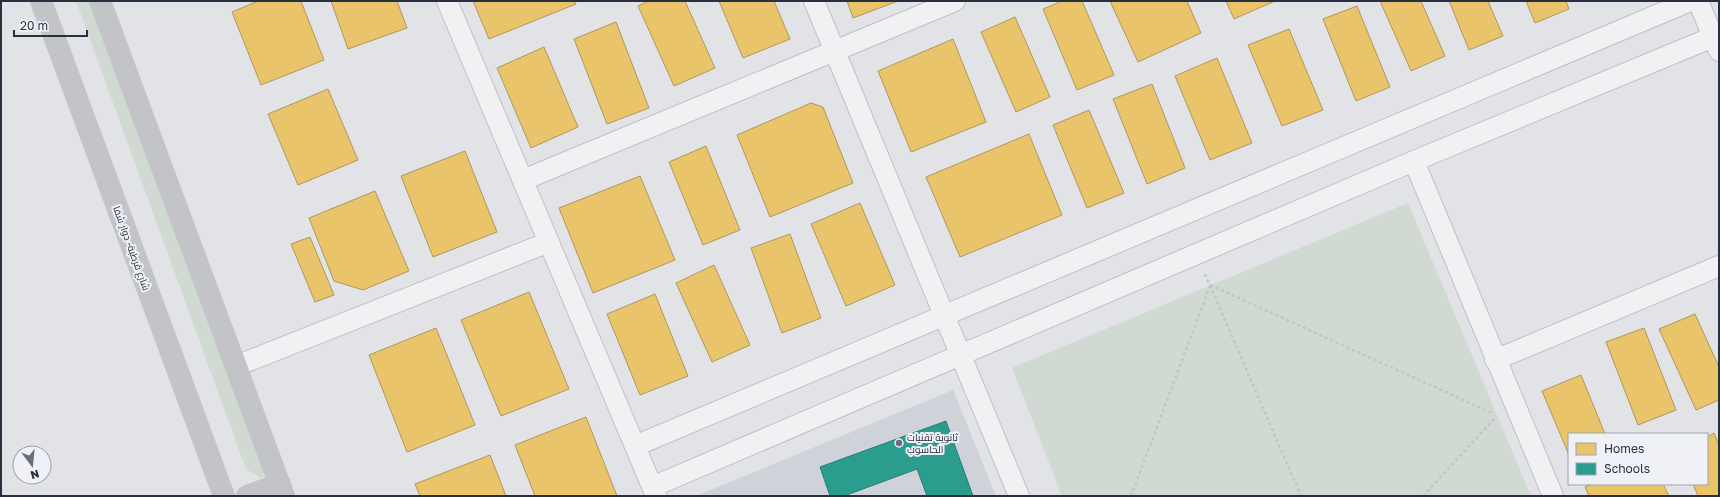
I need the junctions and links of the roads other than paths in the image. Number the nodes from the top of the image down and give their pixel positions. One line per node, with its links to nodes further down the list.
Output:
1 (41, 1): 21 (main road, شارع قرطبة- دوار شفا)
2 (100, 1): 17 (main road)
3 (447, 1): 11 (street)
4 (814, 1): 9 (street)
5 (955, 1): 9 (street)
6 (1690, 1): 14 (street)
7 (1698, 1): 8 (street)
8 (1716, 44): 10 (street)
9 (835, 51): 11 (street); 14 (street)
10 (1414, 161): 15 (street); 16 (street)
11 (522, 180): 12 (street)
12 (548, 242): 17 (street); 18 (street)
13 (1719, 266): 16 (street)
14 (944, 315): 15 (street); 18 (street)
15 (961, 356): 20 (street); 23 (street)
16 (1496, 360): 24 (street)
17 (236, 366): 19 (main road)
18 (635, 446): 20 (street)
19 (282, 490): 22 (main road)
20 (654, 491)
21 (224, 496)
22 (247, 496)
23 (1019, 496)
24 (1553, 496)

